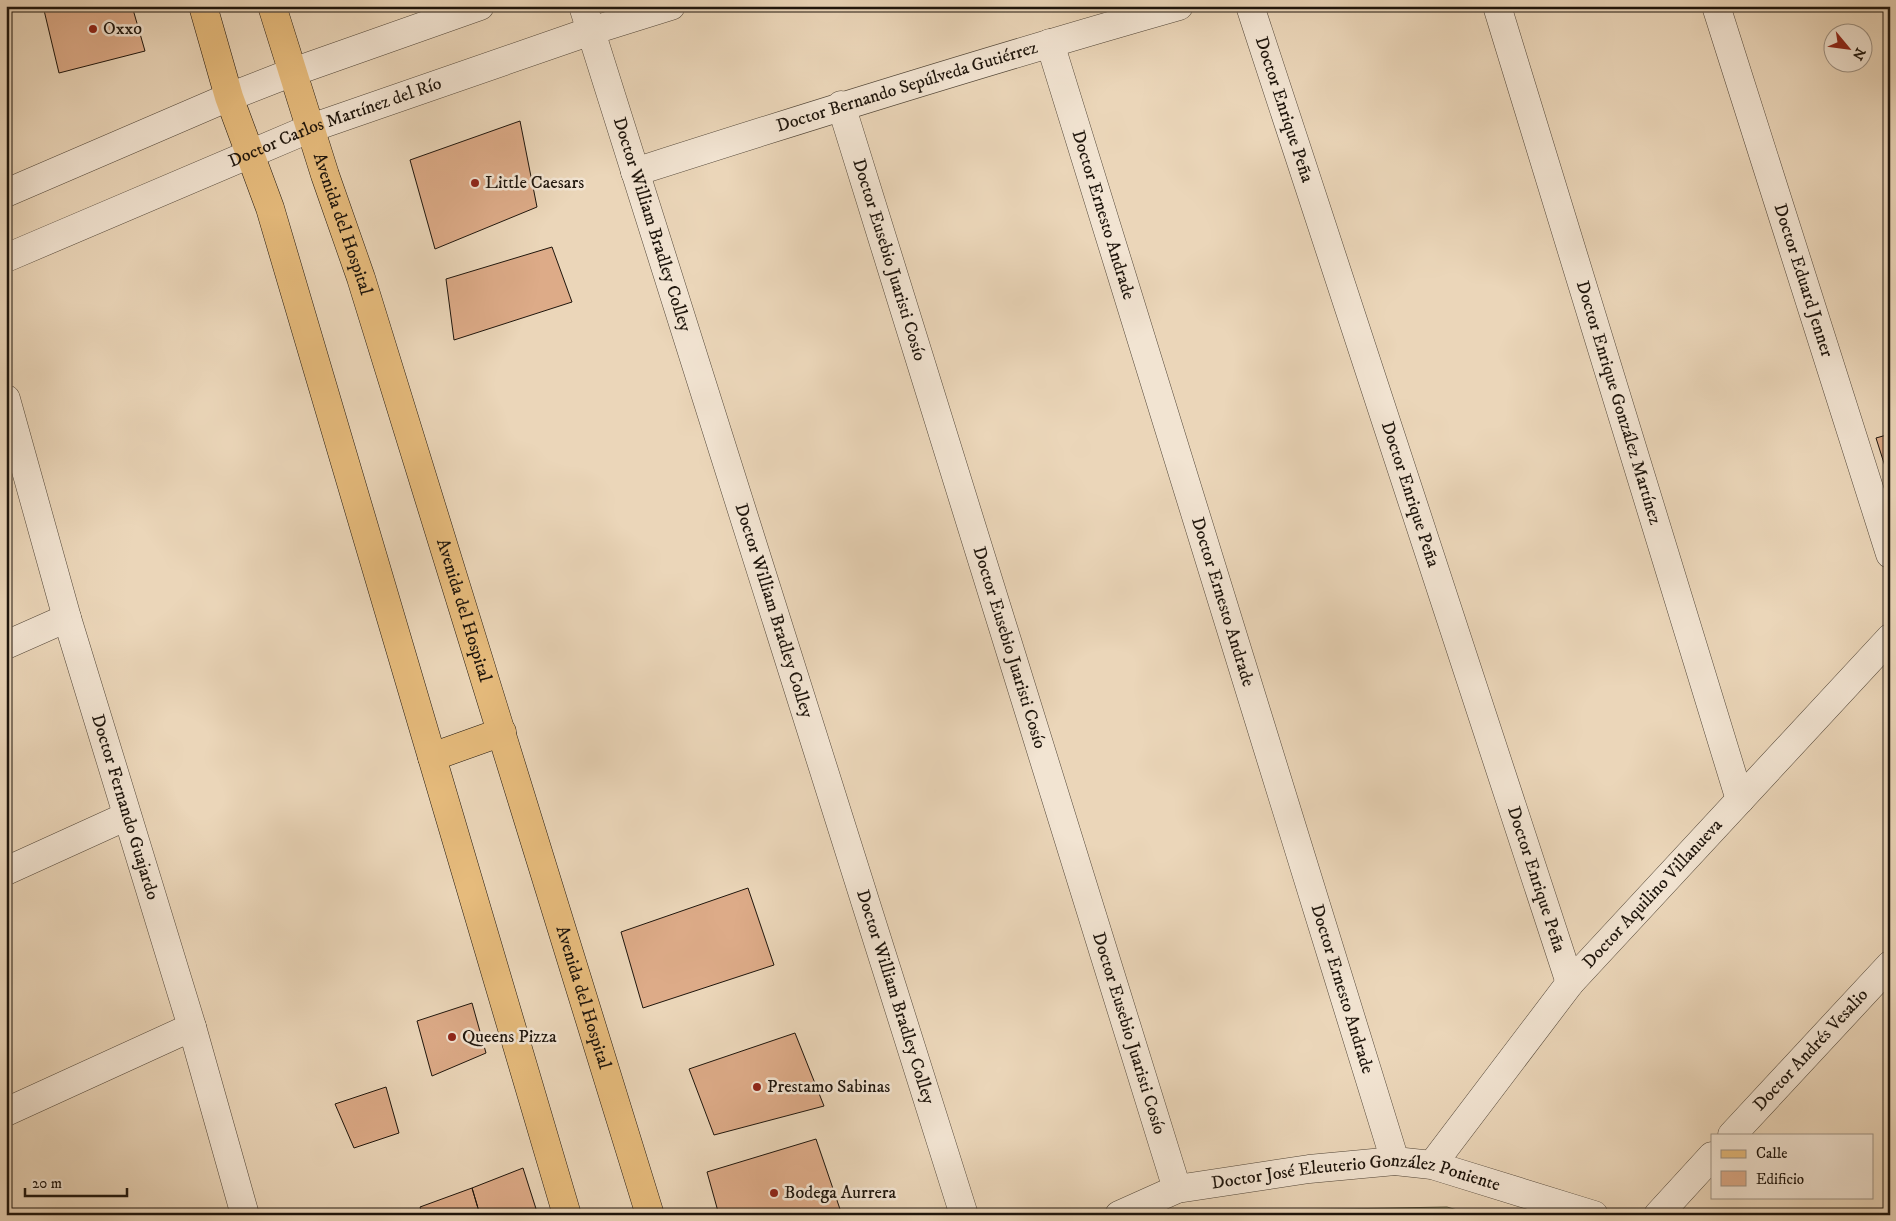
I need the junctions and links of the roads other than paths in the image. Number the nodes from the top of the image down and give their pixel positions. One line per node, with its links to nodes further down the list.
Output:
1 (202, 6): 12 (main road)
2 (272, 6): 11 (main road, Avenida del Hospital)
3 (480, 6): 11 (street)
4 (671, 6): 9 (street, Doctor Carlos Martínez del Río)
5 (1179, 6): 10 (street, Doctor Bernando Sepúlveda Gutiérrez)
6 (1250, 6): 30 (street, Doctor Enrique Peña)
7 (1497, 6): 26 (street, Doctor Enrique González Martínez)
8 (1716, 6): 20 (street, Doctor Eduard Jenner)
9 (587, 19): 14 (street, Doctor Carlos Martínez del Río); 16 (street, Doctor William Bradley Colley)
10 (1050, 42): 13 (street, Doctor Bernando Sepúlveda Gutiérrez); 35 (street, Doctor Ernesto Andrade)
11 (293, 72): 12 (street); 14 (main road, Avenida del Hospital)
12 (228, 97): 15 (main road); 17 (street)
13 (841, 106): 16 (street, Doctor Bernando Sepúlveda Gutiérrez); 37 (street, Doctor Eusebio Juaristi Cosío)
14 (311, 128): 15 (street, Doctor Carlos Martínez del Río); 24 (main road, Avenida del Hospital)
15 (248, 155): 18 (street, Doctor Carlos Martínez del Río); 25 (main road)
16 (635, 172): 41 (street, Doctor William Bradley Colley)
17 (6, 193)
18 (6, 258)
19 (7, 404): 21 (street, Doctor Fernando Guajardo)
20 (1890, 554)
21 (67, 618): 23 (street); 27 (street, Doctor Fernando Guajardo)
22 (1890, 638): 26 (street, Doctor Aquilino Villanueva)
23 (6, 645)
24 (502, 732): 25 (main road); 40 (main road, Avenida del Hospital)
25 (432, 757): 39 (main road)
26 (1740, 800): 30 (street, Doctor Aquilino Villanueva)
27 (127, 816): 28 (street); 31 (street, Doctor Fernando Guajardo)
28 (6, 870)
29 (1890, 965): 33 (street, Doctor Andrés Vesalio)
30 (1570, 983): 36 (street, Doctor Aquilino Villanueva)
31 (192, 1027): 32 (street); 38 (street, Doctor Fernando Guajardo)
32 (6, 1112)
33 (1733, 1134)
34 (1711, 1157): 44 (street)
35 (1395, 1162): 36 (street, Doctor José Eleuterio González Poniente); 37 (street, Doctor José Eleuterio González Poniente)
36 (1432, 1165): 43 (street, Doctor José Eleuterio González Poniente)
37 (1177, 1189): 42 (street, Doctor José Eleuterio González Poniente)
38 (245, 1215)
39 (567, 1215)
40 (650, 1215)
41 (964, 1215)
42 (1119, 1215)
43 (1594, 1215)
44 (1658, 1215)

